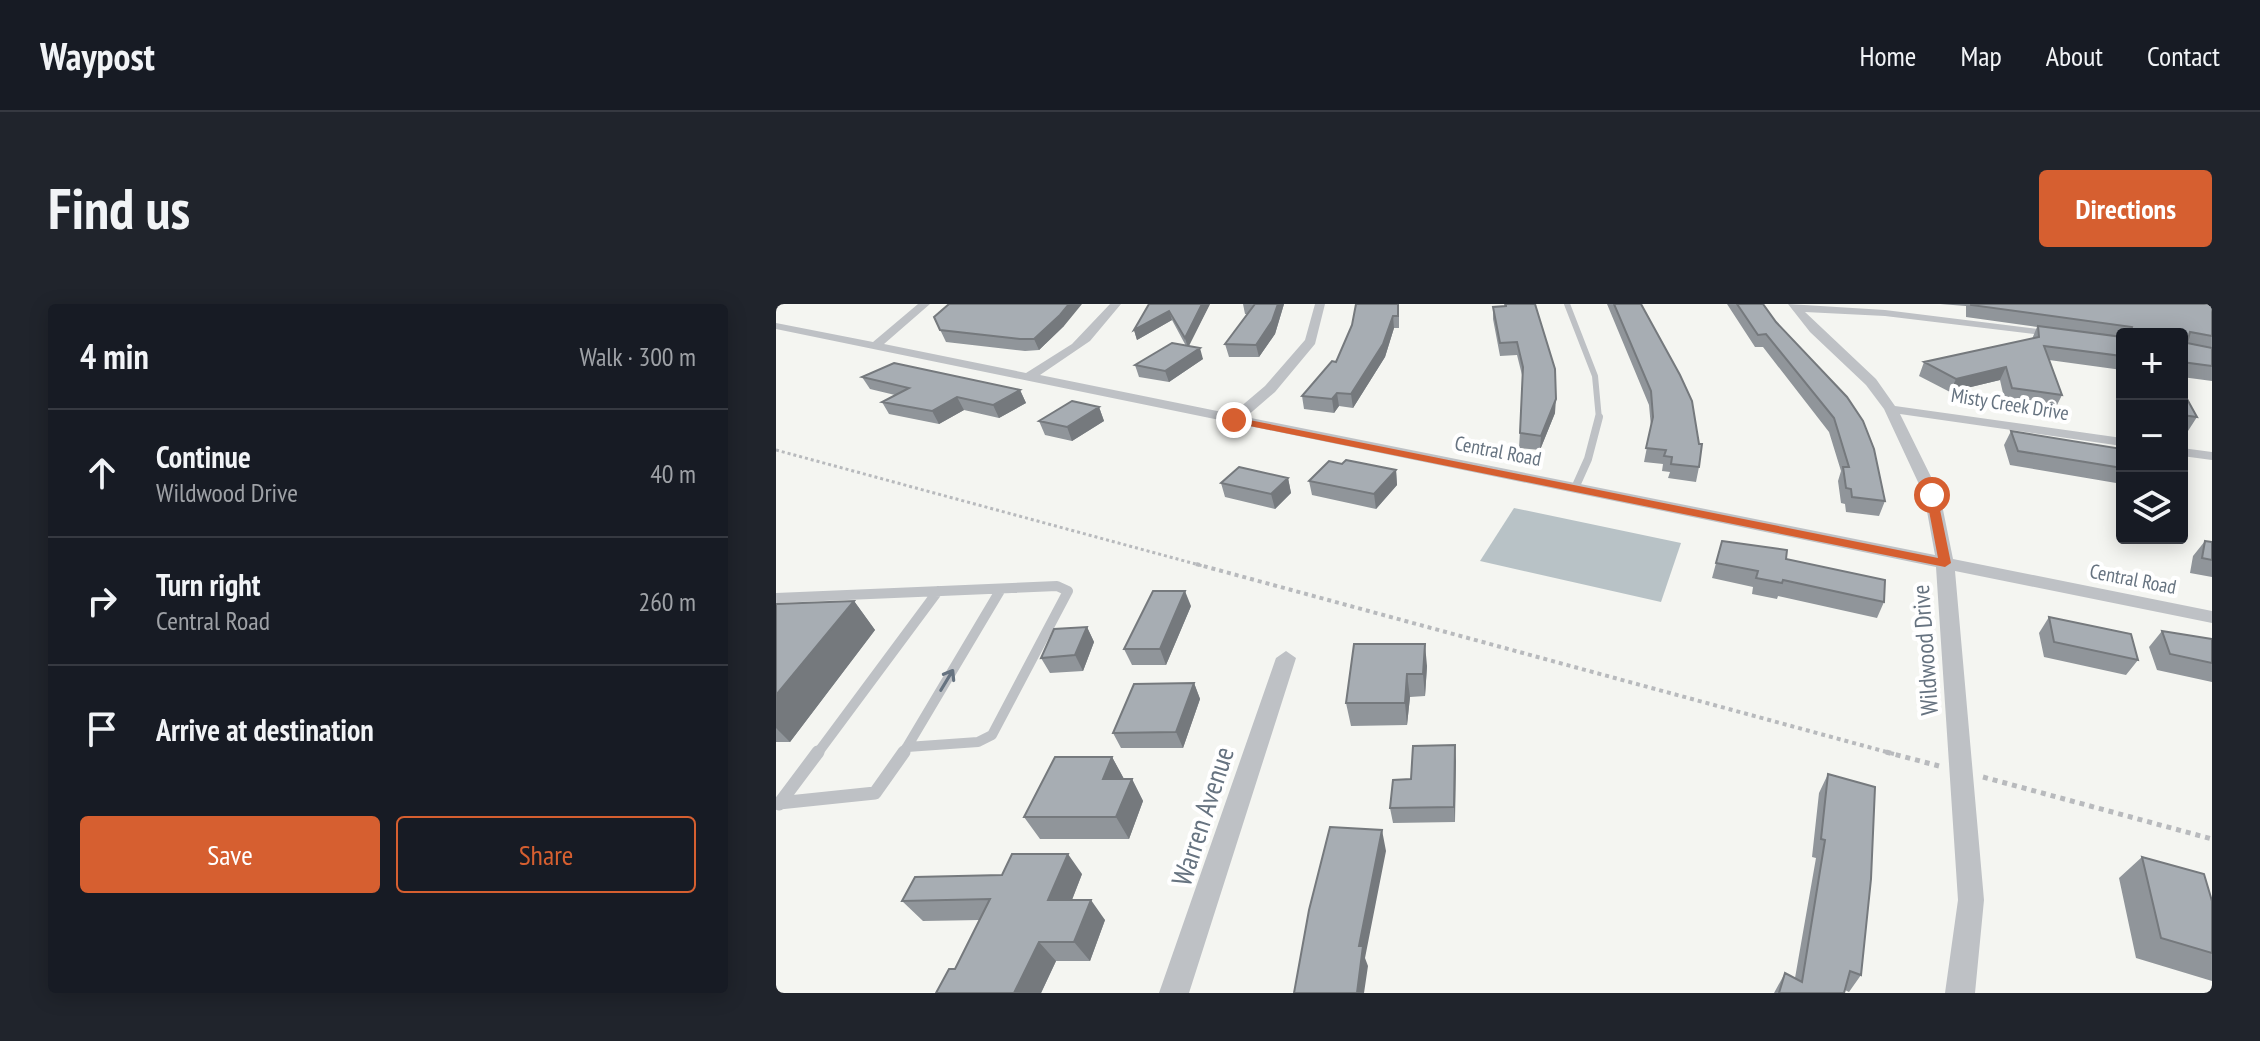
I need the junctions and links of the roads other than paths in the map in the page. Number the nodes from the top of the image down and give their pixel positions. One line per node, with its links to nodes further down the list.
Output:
1 (925, 304): 8 (street)
2 (1116, 304): 9 (street)
3 (1320, 304): 11 (street)
4 (1567, 304): 15 (lane)
5 (1794, 306): 7 (street); 10 (street, Wildwood Drive)
6 (776, 326): 8 (street, Central Road)
7 (2075, 338)
8 (875, 346): 9 (street, Central Road)
9 (1026, 378): 11 (street, Central Road)
10 (1891, 409): 12 (street, Misty Creek Drive); 16 (street, Wildwood Drive)
11 (1234, 420): 15 (street, Central Road)
12 (2116, 441)
13 (2188, 453): 14 (street)
14 (2212, 456)
15 (1575, 488): 16 (street, Central Road)
16 (1945, 563): 20 (street, Central Road); 25 (street, Wildwood Drive)
17 (1001, 589): 18 (lane); 22 (lane, one-way to 17); 22 (lane)
18 (938, 591): 19 (lane); 23 (lane)
19 (776, 598)
20 (2212, 617)
21 (1286, 658): 24 (street, Warren Avenue)
22 (907, 747): 23 (lane)
23 (778, 805)
24 (1174, 993)
25 (1960, 993)

